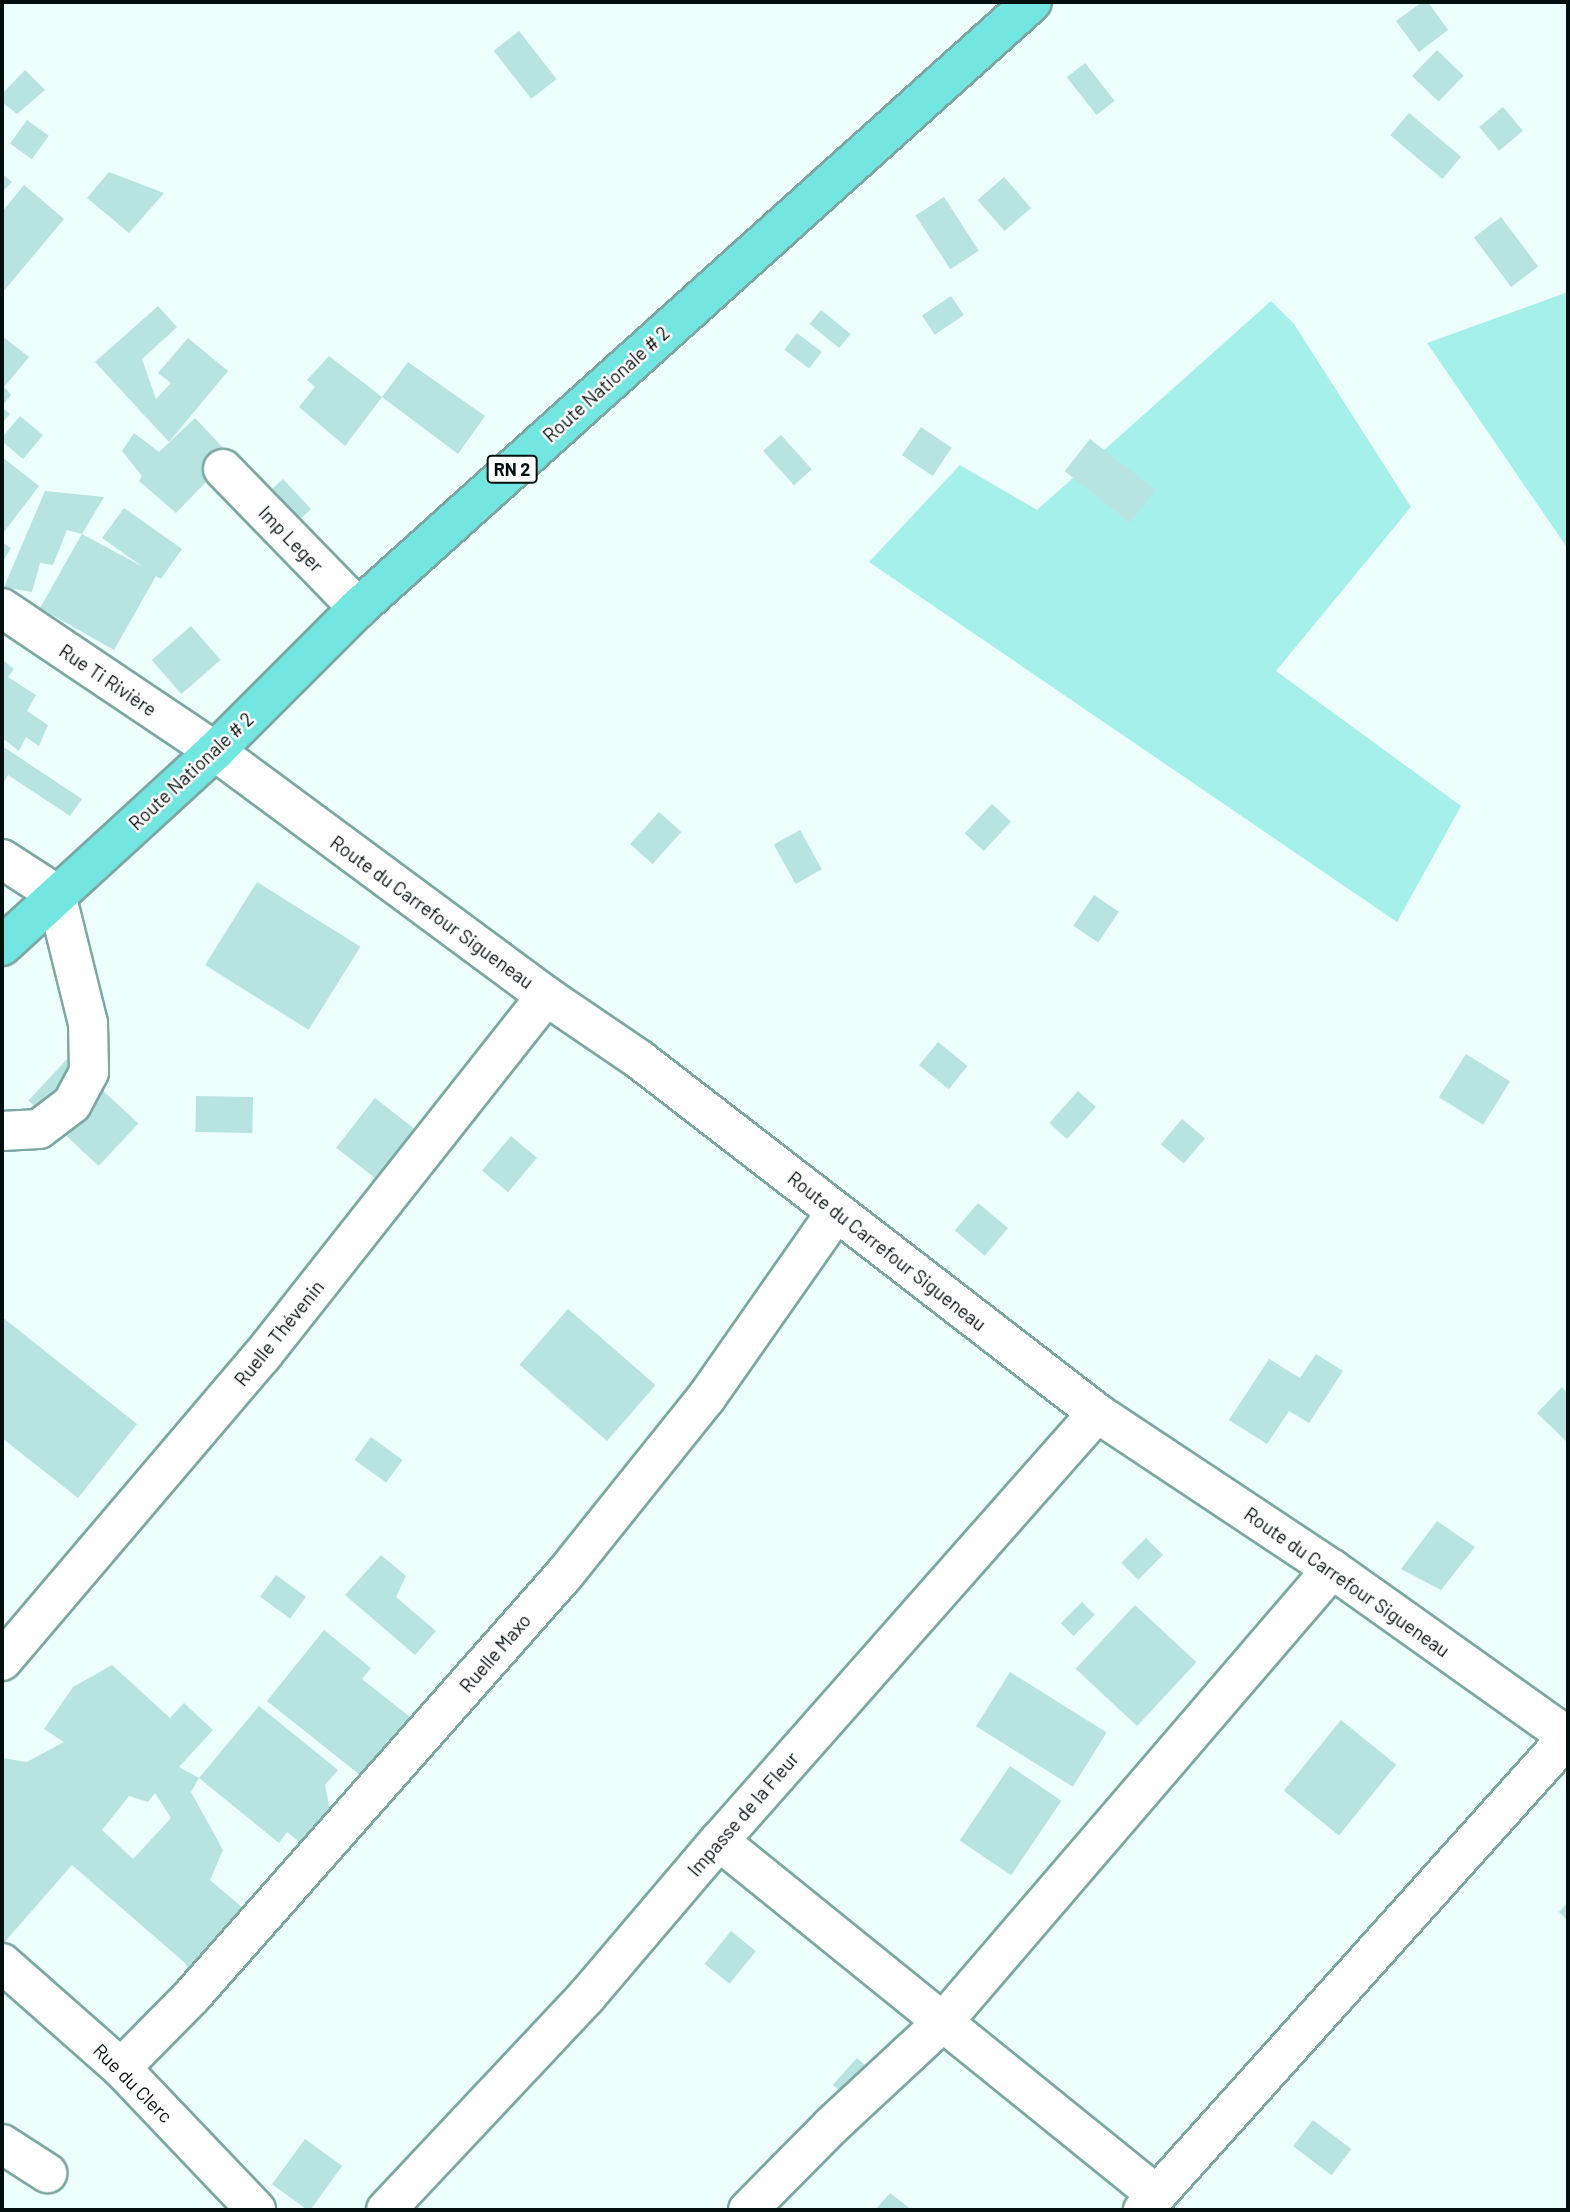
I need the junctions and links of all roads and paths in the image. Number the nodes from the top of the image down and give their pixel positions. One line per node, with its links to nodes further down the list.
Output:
1 (1018, 6): 4 (main road, Route Nationale # 2 / RN 2)
2 (223, 469): 4 (street, Imp Leger)
3 (2, 608): 5 (street, Rue Ti Rivière)
4 (358, 608): 5 (main road, Route Nationale # 2 / RN 2)
5 (215, 751): 7 (main road, Route Nationale # 2 / RN 2); 9 (street, Route du Carrefour Sigueneau)
6 (2, 859): 7 (street)
7 (56, 894): 8 (main road, Route Nationale # 2 / RN 2); 10 (street)
8 (2, 946)
9 (546, 996): 11 (street, Route du Carrefour Sigueneau); 14 (street, Ruelle Thévenin)
10 (2, 1131)
11 (836, 1212): 12 (street, Route du Carrefour Sigueneau); 19 (street, Ruelle Maxo)
12 (1097, 1413): 13 (street, Route du Carrefour Sigueneau); 16 (street, Impasse de la Fleur)
13 (1332, 1569): 15 (street, Route du Carrefour Sigueneau); 18 (street)
14 (2, 1661)
15 (1568, 1737): 22 (street)
16 (719, 1841): 18 (street); 24 (street, Impasse de la Fleur)
17 (2, 1963): 19 (street, Rue du Clerc)
18 (943, 2022): 22 (street); 25 (street)
19 (121, 2068): 23 (street, Rue du Clerc)
20 (2, 2144): 21 (street)
21 (47, 2173)
22 (1150, 2203)
23 (256, 2210)
24 (386, 2210)
25 (748, 2210)

